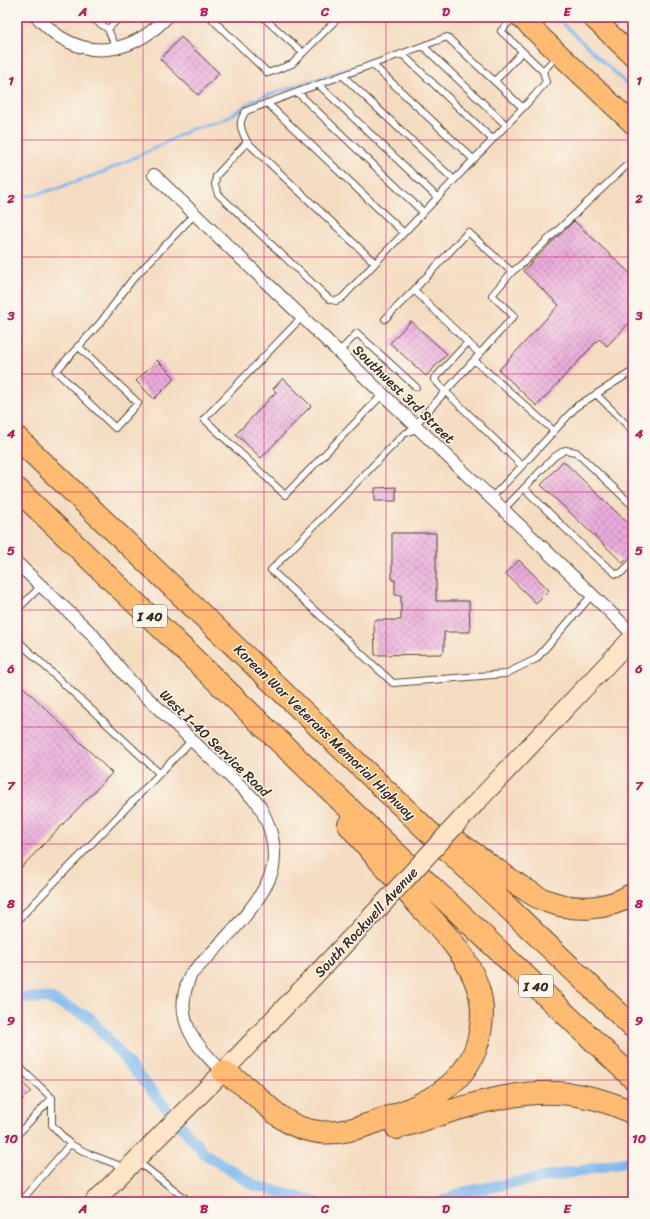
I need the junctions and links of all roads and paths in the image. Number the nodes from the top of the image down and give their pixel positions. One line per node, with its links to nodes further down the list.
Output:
1 (37, 17): 13 (street)
2 (90, 17): 11 (lane)
3 (120, 17): 11 (lane)
4 (167, 17): 13 (street)
5 (216, 17): 15 (lane)
6 (263, 17): 15 (lane)
7 (339, 17): 15 (lane)
8 (514, 17): 14 (lane)
9 (520, 17): 17 (main road)
10 (592, 17): 18 (main road)
11 (108, 29): 13 (lane)
12 (423, 46): 16 (lane); 22 (lane); 28 (lane)
13 (116, 49)
14 (522, 52): 20 (lane); 22 (lane)
15 (303, 53)
16 (402, 54): 19 (lane); 29 (lane)
17 (559, 54): 20 (lane); 27 (main road)
18 (633, 56)
19 (373, 65): 21 (lane); 31 (lane)
20 (543, 72): 26 (lane)
21 (343, 76): 23 (lane); 34 (lane)
22 (495, 81): 26 (lane)
23 (319, 85): 24 (lane); 35 (lane)
24 (298, 94): 25 (lane); 36 (lane)
25 (267, 103): 30 (lane); 38 (lane)
26 (522, 107): 28 (lane)
27 (633, 124)
28 (506, 125): 29 (lane)
29 (492, 139): 31 (lane)
30 (247, 142): 39 (lane); 39 (lane)
31 (473, 159): 34 (lane)
32 (626, 166): 40 (lane)
33 (154, 175): 37 (street, Southwest 3rd Street)
34 (454, 180): 35 (lane)
35 (437, 197): 36 (lane)
36 (423, 212): 38 (lane)
37 (194, 214): 42 (street, Southwest 3rd Street); 45 (lane)
38 (404, 233): 39 (lane)
39 (375, 263)
40 (512, 272): 41 (lane); 47 (lane)
41 (414, 290): 43 (lane); 44 (lane)
42 (302, 317): 46 (street, Southwest 3rd Street); 52 (lane)
43 (385, 319)
44 (468, 342): 47 (lane); 51 (lane)
45 (78, 346): 45 (lane)
46 (339, 352): 50 (lane); 52 (street, Southwest 3rd Street)
47 (480, 354): 48 (lane)
48 (474, 360): 51 (lane); 55 (lane)
49 (633, 371): 53 (lane)
50 (416, 387)
51 (446, 392): 54 (lane); 58 (lane)
52 (383, 394): 54 (street, Southwest 3rd Street)
53 (596, 394): 55 (lane); 56 (lane)
54 (417, 427): 61 (street, Southwest 3rd Street); 67 (lane)
55 (554, 431): 58 (lane)
56 (633, 431)
57 (17, 438): 75 (highway, Korean War Veterans Memorial Highway / I 40)
58 (522, 466): 61 (lane)
59 (524, 488): 62 (lane); 63 (lane); 64 (lane)
60 (17, 489): 73 (highway, I 40)
61 (491, 498): 63 (street, Southwest 3rd Street)
62 (633, 506)
63 (503, 510): 67 (street, Southwest 3rd Street)
64 (633, 561)
65 (17, 563): 66 (street, West I-40 Service Road)
66 (41, 586): 68 (lane); 72 (street, West I-40 Service Road)
67 (592, 595): 69 (street, Southwest 3rd Street)
68 (17, 610)
69 (633, 634)
70 (633, 637): 80 (street, South Rockwell Avenue, bridge)
71 (17, 640): 74 (lane)
72 (192, 740): 74 (lane); 80 (street, West I-40 Service Road)
73 (283, 744): 80 (highway); 81 (highway, I 40)
74 (159, 773): 77 (lane)
75 (398, 802): 76 (highway); 78 (highway, Korean War Veterans Memorial Highway / I 40)
76 (633, 894)
77 (17, 920)
78 (633, 1027)
79 (17, 1065): 82 (lane)
80 (223, 1072): 83 (highway); 86 (street, South Rockwell Avenue)
81 (633, 1078)
82 (52, 1098): 84 (lane); 85 (lane)
83 (633, 1113)
84 (17, 1135)
85 (70, 1144): 86 (lane); 87 (lane)
86 (132, 1164): 88 (street, South Rockwell Avenue); 89 (lane)
87 (20, 1202)
88 (94, 1202)
89 (190, 1202)

